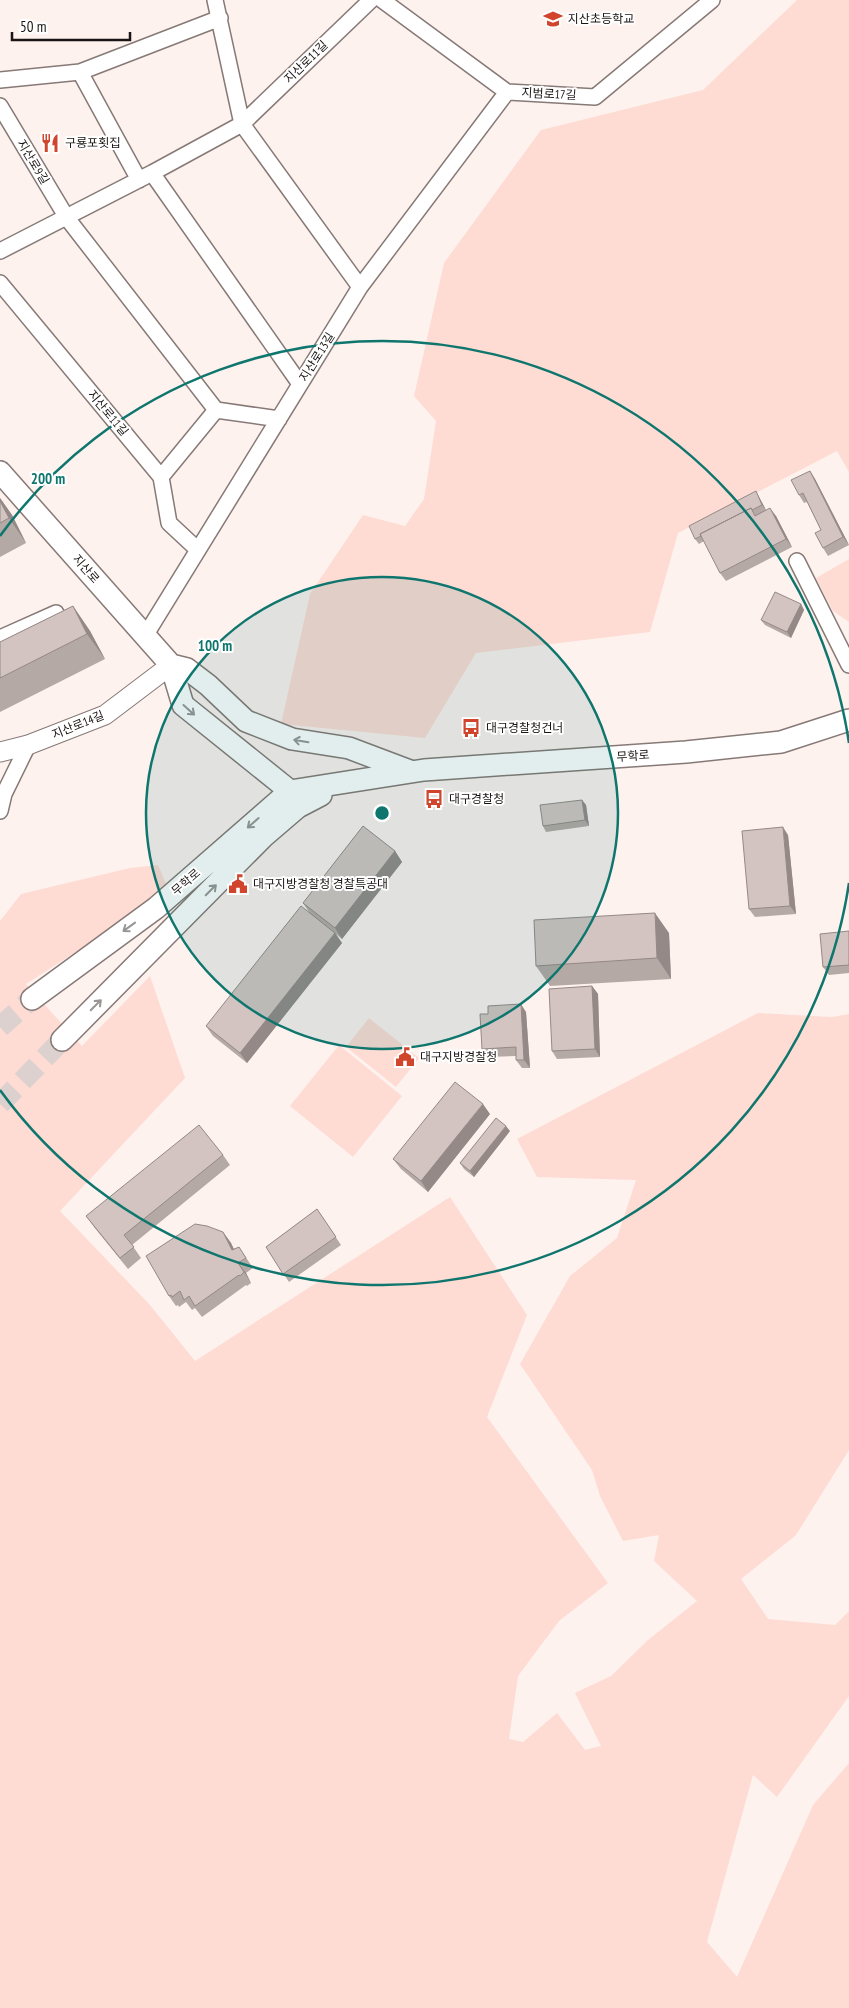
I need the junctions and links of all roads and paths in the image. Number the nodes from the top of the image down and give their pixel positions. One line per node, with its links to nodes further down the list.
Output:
1 (215, 0): 5 (street)
2 (371, 0): 10 (street, 지산로11길)
3 (382, 0): 8 (street, 지범로17길)
4 (712, 0): 8 (street, 지범로17길)
5 (220, 18): 6 (street); 10 (street)
6 (80, 72): 7 (street); 11 (street)
7 (0, 80)
8 (507, 92): 15 (street, 지산로13길)
9 (0, 106): 12 (street, 지산로9길)
10 (242, 124): 11 (street, 지산로11길); 15 (street)
11 (146, 177): 12 (street, 지산로11길); 16 (street)
12 (67, 218): 13 (street, 지산로11길); 17 (street)
13 (0, 251)
14 (0, 282): 20 (street, 지산로11길)
15 (360, 287): 16 (street, 지산로13길)
16 (300, 384): 18 (street, 지산로13길)
17 (216, 410): 18 (street); 20 (street)
18 (278, 420): 21 (street, 지산로13길)
19 (0, 472): 24 (main road, 지산로)
20 (162, 478): 21 (street)
21 (198, 550): 24 (street, 지산로13길)
22 (797, 561): 27 (street)
23 (56, 613): 25 (street)
24 (145, 636): 26 (main road, 지산로)
25 (0, 638)
26 (171, 665): 29 (street, 지산로14길); 30 (main road, 지산로, one-way to 26); 34 (main road, 지산로, one-way to 34)
27 (849, 665)
28 (849, 720): 32 (main road, 무학로)
29 (28, 745): 31 (street, 지산로14길); 36 (street)
30 (349, 748): 32 (main road, 무학로)
31 (0, 752)
32 (413, 772): 33 (main road, 무학로)
33 (345, 782): 34 (main road, 무학로); 35 (main road, 무학로)
34 (290, 791): 35 (main road, 지산로); 37 (main road, 무학로, one-way to 37)
35 (313, 799): 38 (main road, 무학로, one-way to 35)
36 (0, 811)
37 (32, 999)
38 (62, 1040)

